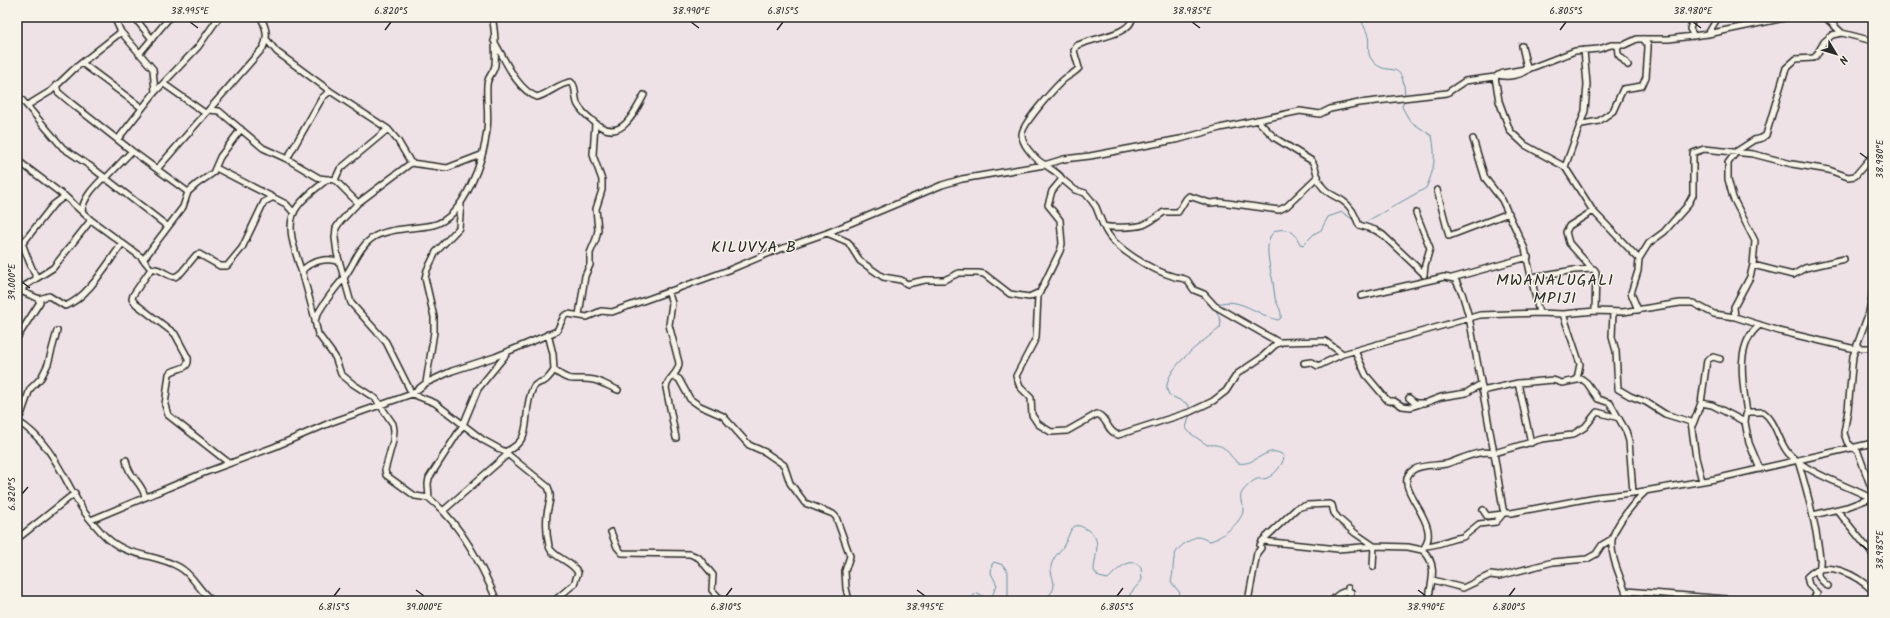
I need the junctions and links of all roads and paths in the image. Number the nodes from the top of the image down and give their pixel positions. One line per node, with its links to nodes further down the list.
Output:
1 (114, 17): 12 (street)
2 (134, 17): 16 (street)
3 (170, 17): 16 (street)
4 (219, 17): 29 (street)
5 (492, 17): 19 (street)
6 (1132, 17): 56 (street)
7 (1718, 17): 14 (street)
8 (1788, 17): 14 (street)
9 (1825, 17): 13 (street)
10 (262, 20): 18 (street)
11 (1692, 22): 15 (street)
12 (121, 32): 24 (street); 25 (street)
13 (1842, 33): 20 (street); 50 (street)
14 (1708, 34): 15 (street)
15 (1694, 36): 17 (street)
16 (152, 39): 24 (street)
17 (1643, 39): 21 (street); 44 (street)
18 (267, 40): 34 (street); 37 (street)
19 (494, 40): 43 (street); 51 (street)
20 (1873, 41)
21 (1617, 45): 23 (street); 26 (street)
22 (1522, 46): 27 (street)
23 (1584, 50): 27 (street); 44 (street)
24 (139, 54): 33 (street)
25 (82, 64): 30 (street); 39 (street)
26 (1628, 65)
27 (1528, 68): 28 (street)
28 (1497, 76): 42 (street); 58 (street)
29 (164, 84): 33 (street); 41 (street)
30 (56, 85): 31 (street); 32 (street)
31 (51, 91): 32 (street); 38 (street)
32 (58, 92): 47 (street)
33 (155, 92): 39 (street)
34 (330, 92): 46 (street); 53 (street)
35 (17, 94): 38 (street)
36 (644, 95): 43 (street)
37 (217, 100): 40 (street); 41 (street)
38 (28, 105): 61 (street)
39 (142, 108): 47 (street)
40 (219, 111): 41 (street); 45 (street)
41 (207, 112): 59 (street)
42 (1257, 120): 56 (street); 60 (street)
43 (594, 123): 110 (street)
44 (1582, 124): 58 (street)
45 (241, 129): 53 (street); 57 (street)
46 (388, 129): 55 (street); 64 (street)
47 (118, 139): 49 (street)
48 (1473, 139): 75 (street)
49 (132, 151): 59 (street); 61 (street)
50 (1737, 151): 52 (street); 85 (street); 90 (street)
51 (481, 155): 55 (street); 70 (street)
52 (1873, 155)
53 (287, 159): 62 (street)
54 (17, 160): 67 (street)
55 (411, 163): 69 (street)
56 (1044, 165): 63 (street); 80 (street)
57 (216, 168): 66 (street); 68 (street)
58 (1565, 168): 72 (street)
59 (157, 169): 66 (street)
60 (1318, 176): 78 (street); 94 (street)
61 (104, 178): 71 (street); 77 (street)
62 (328, 179): 64 (street); 73 (street)
63 (1062, 179): 78 (street); 101 (street)
64 (335, 180): 69 (street)
65 (1437, 190): 75 (street)
66 (188, 192): 77 (street)
67 (65, 196): 71 (street); 81 (street)
68 (272, 198): 73 (street); 91 (street)
69 (358, 203): 83 (street)
70 (461, 204): 98 (street); 131 (street)
71 (82, 211): 76 (street)
72 (1593, 211): 85 (street); 92 (street)
73 (294, 213): 93 (street)
74 (1416, 213): 94 (street)
75 (1509, 213): 84 (street)
76 (91, 220): 82 (street); 96 (street)
77 (167, 226): 87 (street)
78 (1104, 227): 120 (street)
79 (17, 232): 81 (street)
80 (827, 233): 100 (street); 101 (street)
81 (23, 243): 96 (street)
82 (122, 244): 87 (street); 104 (street)
83 (337, 253): 88 (street); 89 (street)
84 (1528, 258): 95 (street); 97 (street)
85 (1639, 259): 105 (street)
86 (1844, 259): 90 (street)
87 (144, 260): 91 (street)
88 (331, 260): 89 (street); 93 (street)
89 (339, 262): 98 (street)
90 (1753, 264): 112 (street)
91 (151, 269): 156 (street)
92 (1592, 269): 95 (street); 106 (street)
93 (302, 273): 113 (street)
94 (1423, 273): 99 (street)
95 (1532, 277): 108 (street)
96 (37, 278): 104 (street)
97 (1452, 278): 99 (street); 111 (street)
98 (343, 279): 113 (street); 136 (street)
99 (1429, 280): 103 (street)
100 (668, 291): 110 (street); 129 (street)
101 (1040, 292): 120 (street)
102 (1873, 292): 115 (street)
103 (1361, 296)
104 (39, 299): 119 (street)
105 (1638, 310): 107 (street); 112 (street)
106 (1595, 311): 107 (street); 109 (street)
107 (1613, 312): 146 (street)
108 (1539, 313): 109 (street); 111 (street)
109 (1563, 314): 130 (street)
110 (579, 315): 118 (street)
111 (1469, 317): 124 (street); 133 (street)
112 (1735, 317): 116 (street)
113 (315, 319): 140 (street)
114 (1873, 321): 115 (street)
115 (1866, 322): 121 (street)
116 (1760, 325): 121 (street); 142 (street)
117 (57, 331): 138 (street)
118 (548, 334): 123 (street); 128 (street)
119 (17, 338)
120 (1280, 342): 125 (street)
121 (1855, 348): 122 (street); 151 (street)
122 (1873, 348)
123 (509, 351): 131 (street); 147 (street)
124 (1355, 351): 125 (street); 141 (street)
125 (1343, 354): 127 (street)
126 (1720, 359): 139 (street)
127 (1304, 363)
128 (554, 370): 134 (street); 152 (street)
129 (673, 376): 148 (street); 188 (street)
130 (1577, 379): 132 (street); 143 (street)
131 (426, 383): 136 (street)
132 (1518, 383): 135 (street); 149 (street)
133 (1481, 384): 135 (street); 141 (street)
134 (618, 390)
135 (1482, 391): 153 (street)
136 (412, 394): 140 (street); 147 (street)
137 (1409, 398): 141 (street)
138 (17, 402)
139 (1701, 402): 145 (street); 146 (street)
140 (379, 404): 156 (street); 164 (street)
141 (1420, 404)
142 (1747, 413): 145 (street); 155 (street)
143 (1619, 418): 149 (street); 161 (street)
144 (17, 421): 160 (street)
145 (1746, 422): 157 (street)
146 (1693, 424): 158 (street)
147 (463, 425): 152 (street); 164 (street)
148 (676, 438)
149 (1531, 443): 153 (street)
150 (1873, 443): 151 (street)
151 (1852, 447): 155 (street); 162 (street)
152 (507, 453): 167 (street); 186 (street)
153 (1494, 453): 168 (street); 176 (street)
154 (126, 460): 163 (street)
155 (1798, 461): 157 (street); 162 (street); 169 (street)
156 (228, 463): 163 (street)
157 (1760, 469): 158 (street)
158 (1702, 481): 159 (street)
159 (1646, 491): 161 (street); 172 (street)
160 (74, 493): 170 (street); 173 (street)
161 (1633, 493): 168 (street)
162 (1872, 496): 166 (street)
163 (145, 497): 170 (street)
164 (429, 498): 167 (street)
165 (1483, 510): 168 (street)
166 (1837, 510): 169 (street); 177 (street)
167 (443, 512): 185 (street)
168 (1504, 514): 176 (street)
169 (1813, 515): 179 (street)
170 (91, 520): 184 (street)
171 (611, 532): 187 (street)
172 (1612, 538): 180 (street); 182 (street)
173 (17, 539)
174 (1262, 541): 175 (street); 175 (street); 189 (street)
175 (1374, 546): 176 (street); 178 (street)
176 (1424, 548): 180 (street)
177 (1873, 556)
178 (1373, 567)
179 (1818, 571): 181 (street); 183 (street); 195 (street)
180 (1433, 580): 192 (street)
181 (1828, 586)
182 (1626, 591): 193 (street); 194 (street)
183 (1873, 591)
184 (213, 601)
185 (497, 601)
186 (554, 601)
187 (722, 601)
188 (849, 601)
189 (1248, 601)
190 (1332, 601): 191 (street)
191 (1352, 601)
192 (1428, 601)
193 (1628, 601)
194 (1751, 601)
195 (1812, 601)

